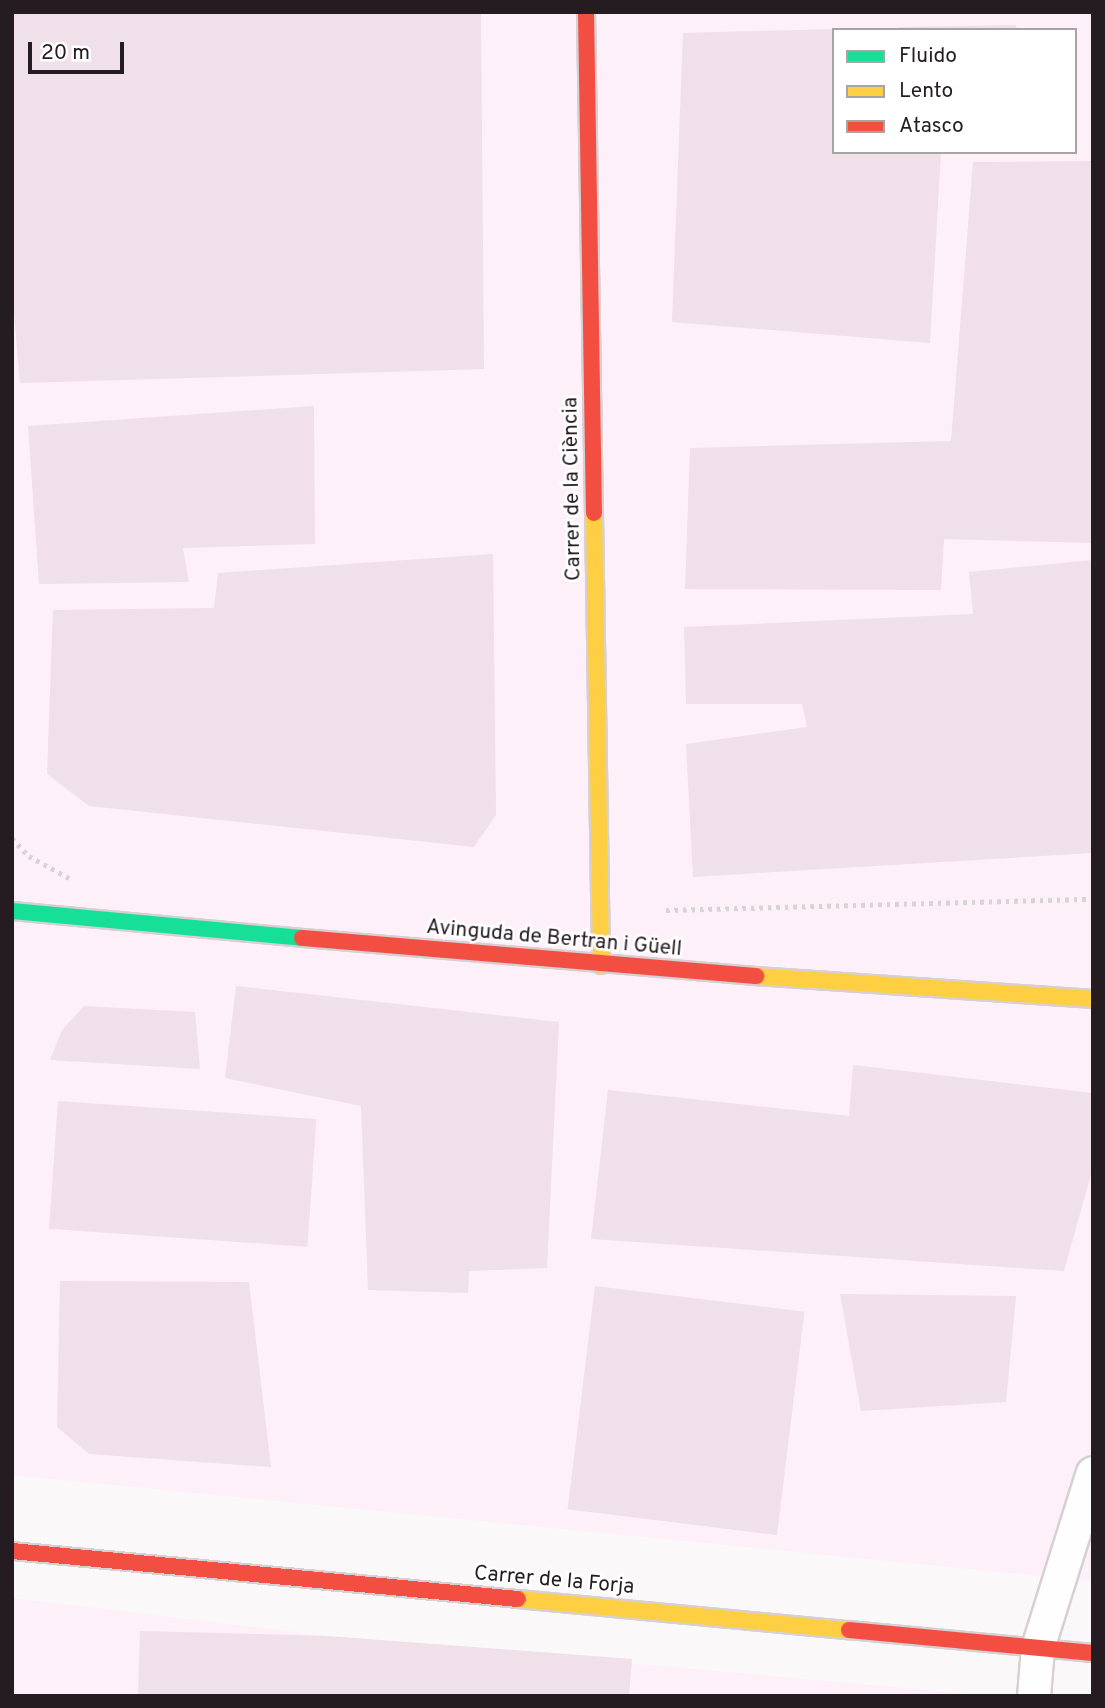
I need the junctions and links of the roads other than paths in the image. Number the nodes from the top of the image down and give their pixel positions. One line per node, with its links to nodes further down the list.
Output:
1 (586, 12): 3 (street, Carrer de la Ciència)
2 (12, 911): 3 (street, Avinguda de Bertran i Güell)
3 (601, 965): 4 (street, Avinguda de Bertran i Güell)
4 (1093, 999)
5 (1093, 1473): 7 (street)
6 (12, 1551): 7 (street, Carrer de la Forja)
7 (1038, 1647): 8 (street, Carrer de la Forja); 9 (street)
8 (1093, 1653)
9 (1034, 1696)

